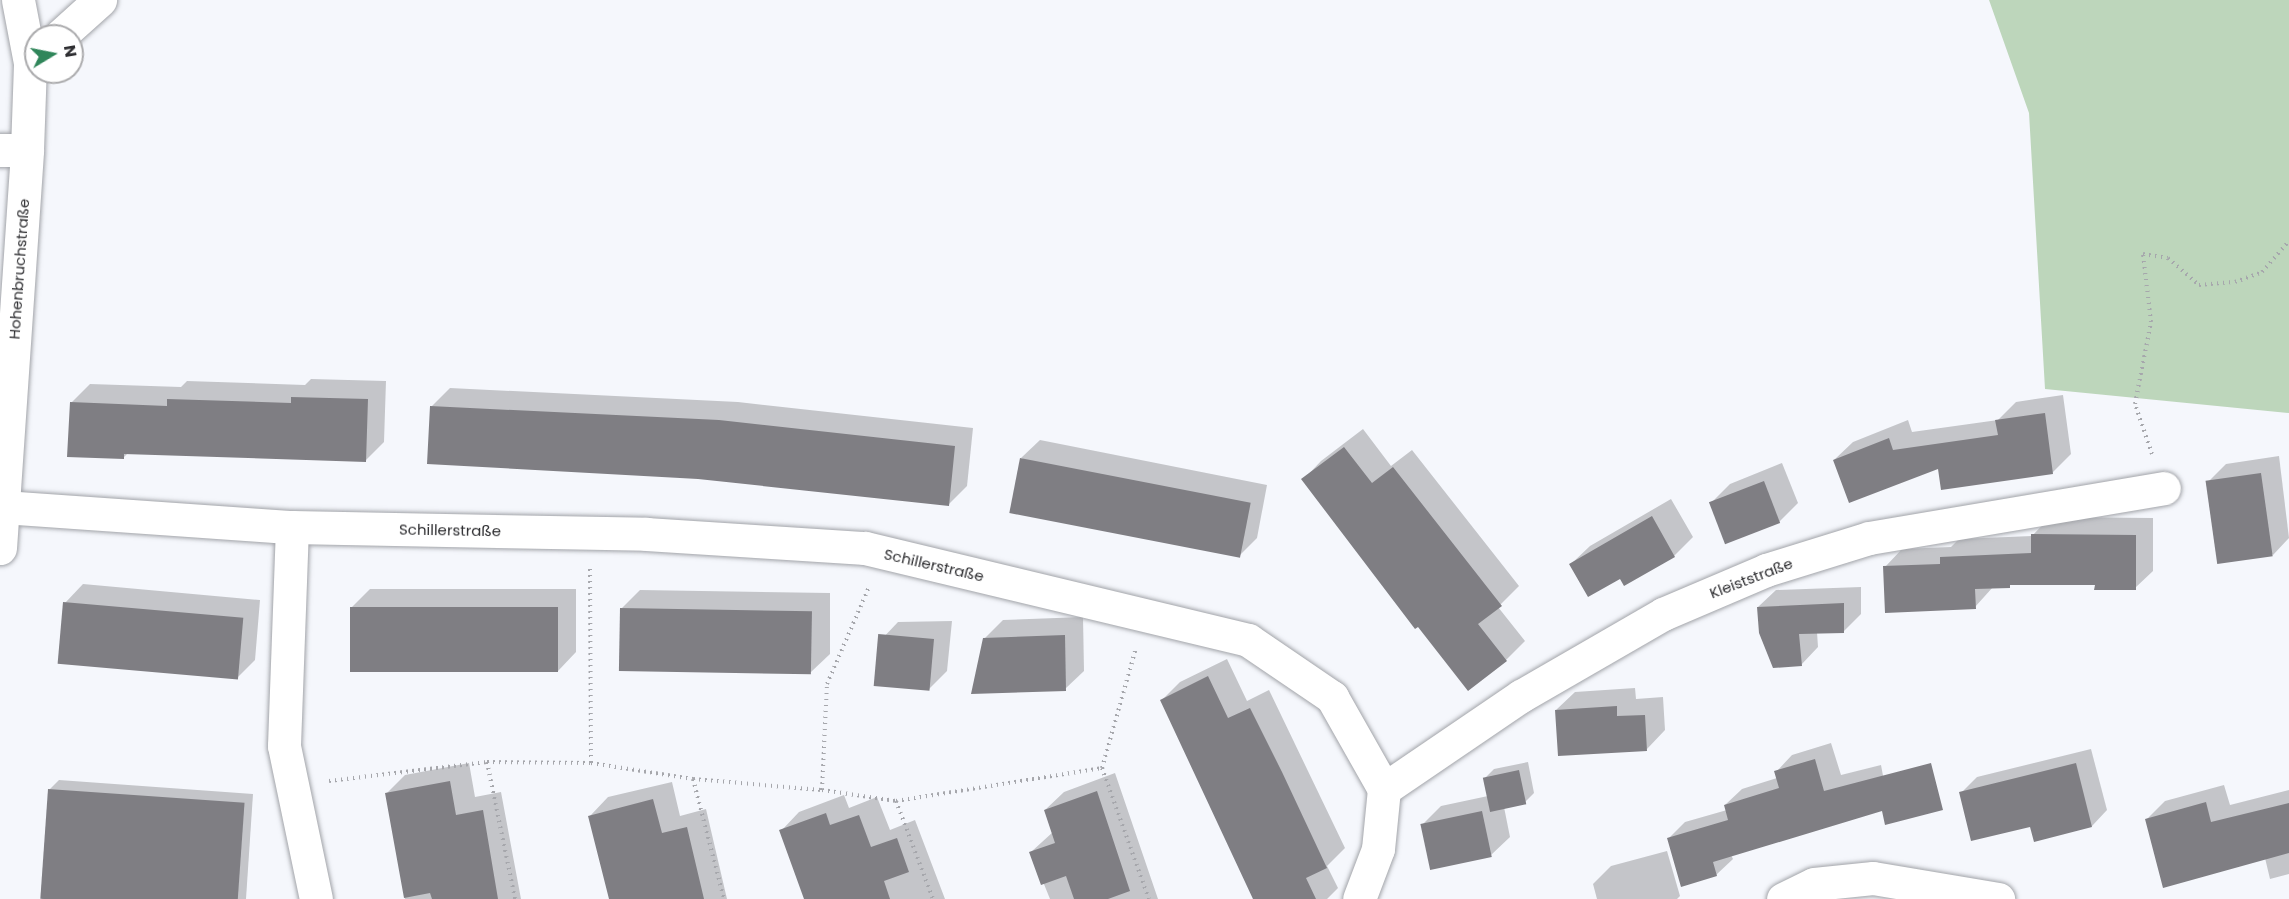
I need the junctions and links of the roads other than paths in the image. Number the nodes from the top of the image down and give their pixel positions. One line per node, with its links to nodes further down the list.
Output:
1 (18, 0): 3 (street, Hohenbruchstraße)
2 (100, 0): 4 (street)
3 (24, 24)
4 (73, 24)
5 (28, 84): 6 (street, Hohenbruchstraße)
6 (14, 150): 8 (street, Hohenbruchstraße)
7 (2164, 488): 11 (street, Kleiststraße)
8 (3, 507): 9 (street, Schillerstraße); 10 (street, Hohenbruchstraße)
9 (292, 527): 11 (street, Schillerstraße); 12 (street)
10 (0, 548)
11 (1384, 789): 13 (street)
12 (316, 899)
13 (1359, 899)
14 (1783, 899): 15 (street)
15 (1998, 899)

